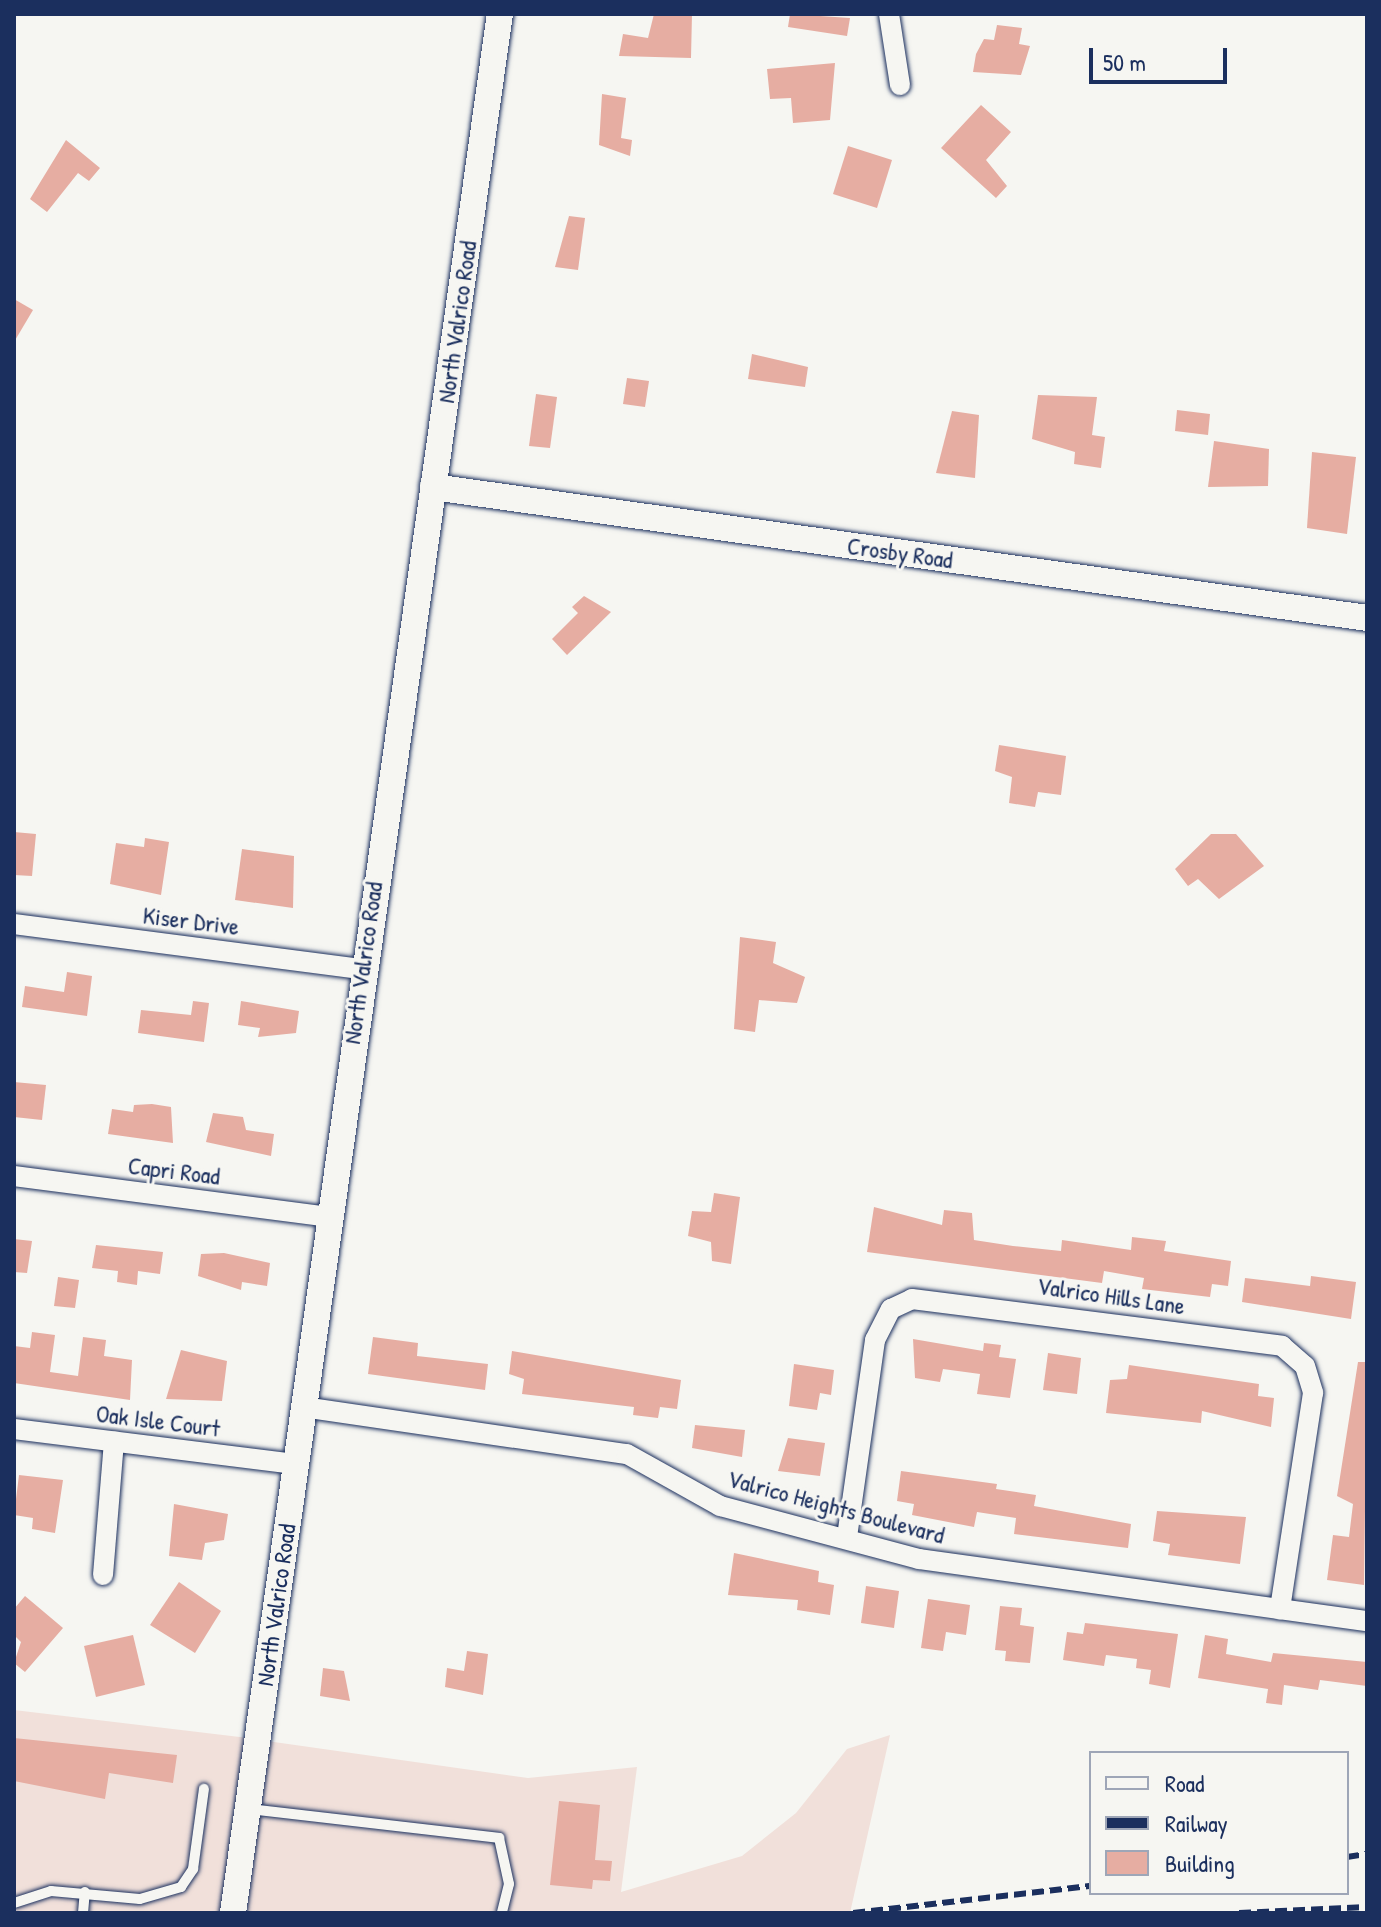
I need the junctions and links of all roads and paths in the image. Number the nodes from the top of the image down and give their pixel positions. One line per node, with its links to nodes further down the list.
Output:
1 (500, 14): 4 (street, North Valrico Road)
2 (889, 14): 3 (street)
3 (900, 85)
4 (433, 487): 5 (street, Crosby Road); 7 (street, North Valrico Road)
5 (1367, 618)
6 (14, 924): 7 (street, Kiser Drive)
7 (362, 969): 9 (street, North Valrico Road)
8 (14, 1176): 9 (street, Capri Road)
9 (328, 1217): 10 (street, North Valrico Road)
10 (303, 1407): 13 (street, North Valrico Road); 14 (street, Valrico Heights Boulevard)
11 (14, 1429): 12 (street, Oak Isle Court)
12 (114, 1441): 13 (street, Oak Isle Court); 15 (street)
13 (295, 1464): 19 (street, North Valrico Road)
14 (847, 1537): 16 (street, Valrico Heights Boulevard); 16 (street, Valrico Hills Lane)
15 (103, 1575)
16 (1280, 1609): 17 (street, Valrico Heights Boulevard)
17 (1367, 1621)
18 (204, 1789): 20 (lane)
19 (248, 1809): 23 (street, North Valrico Road); 24 (lane)
20 (85, 1892): 21 (lane); 22 (lane)
21 (14, 1903)
22 (83, 1913)
23 (233, 1913)
24 (502, 1913)

